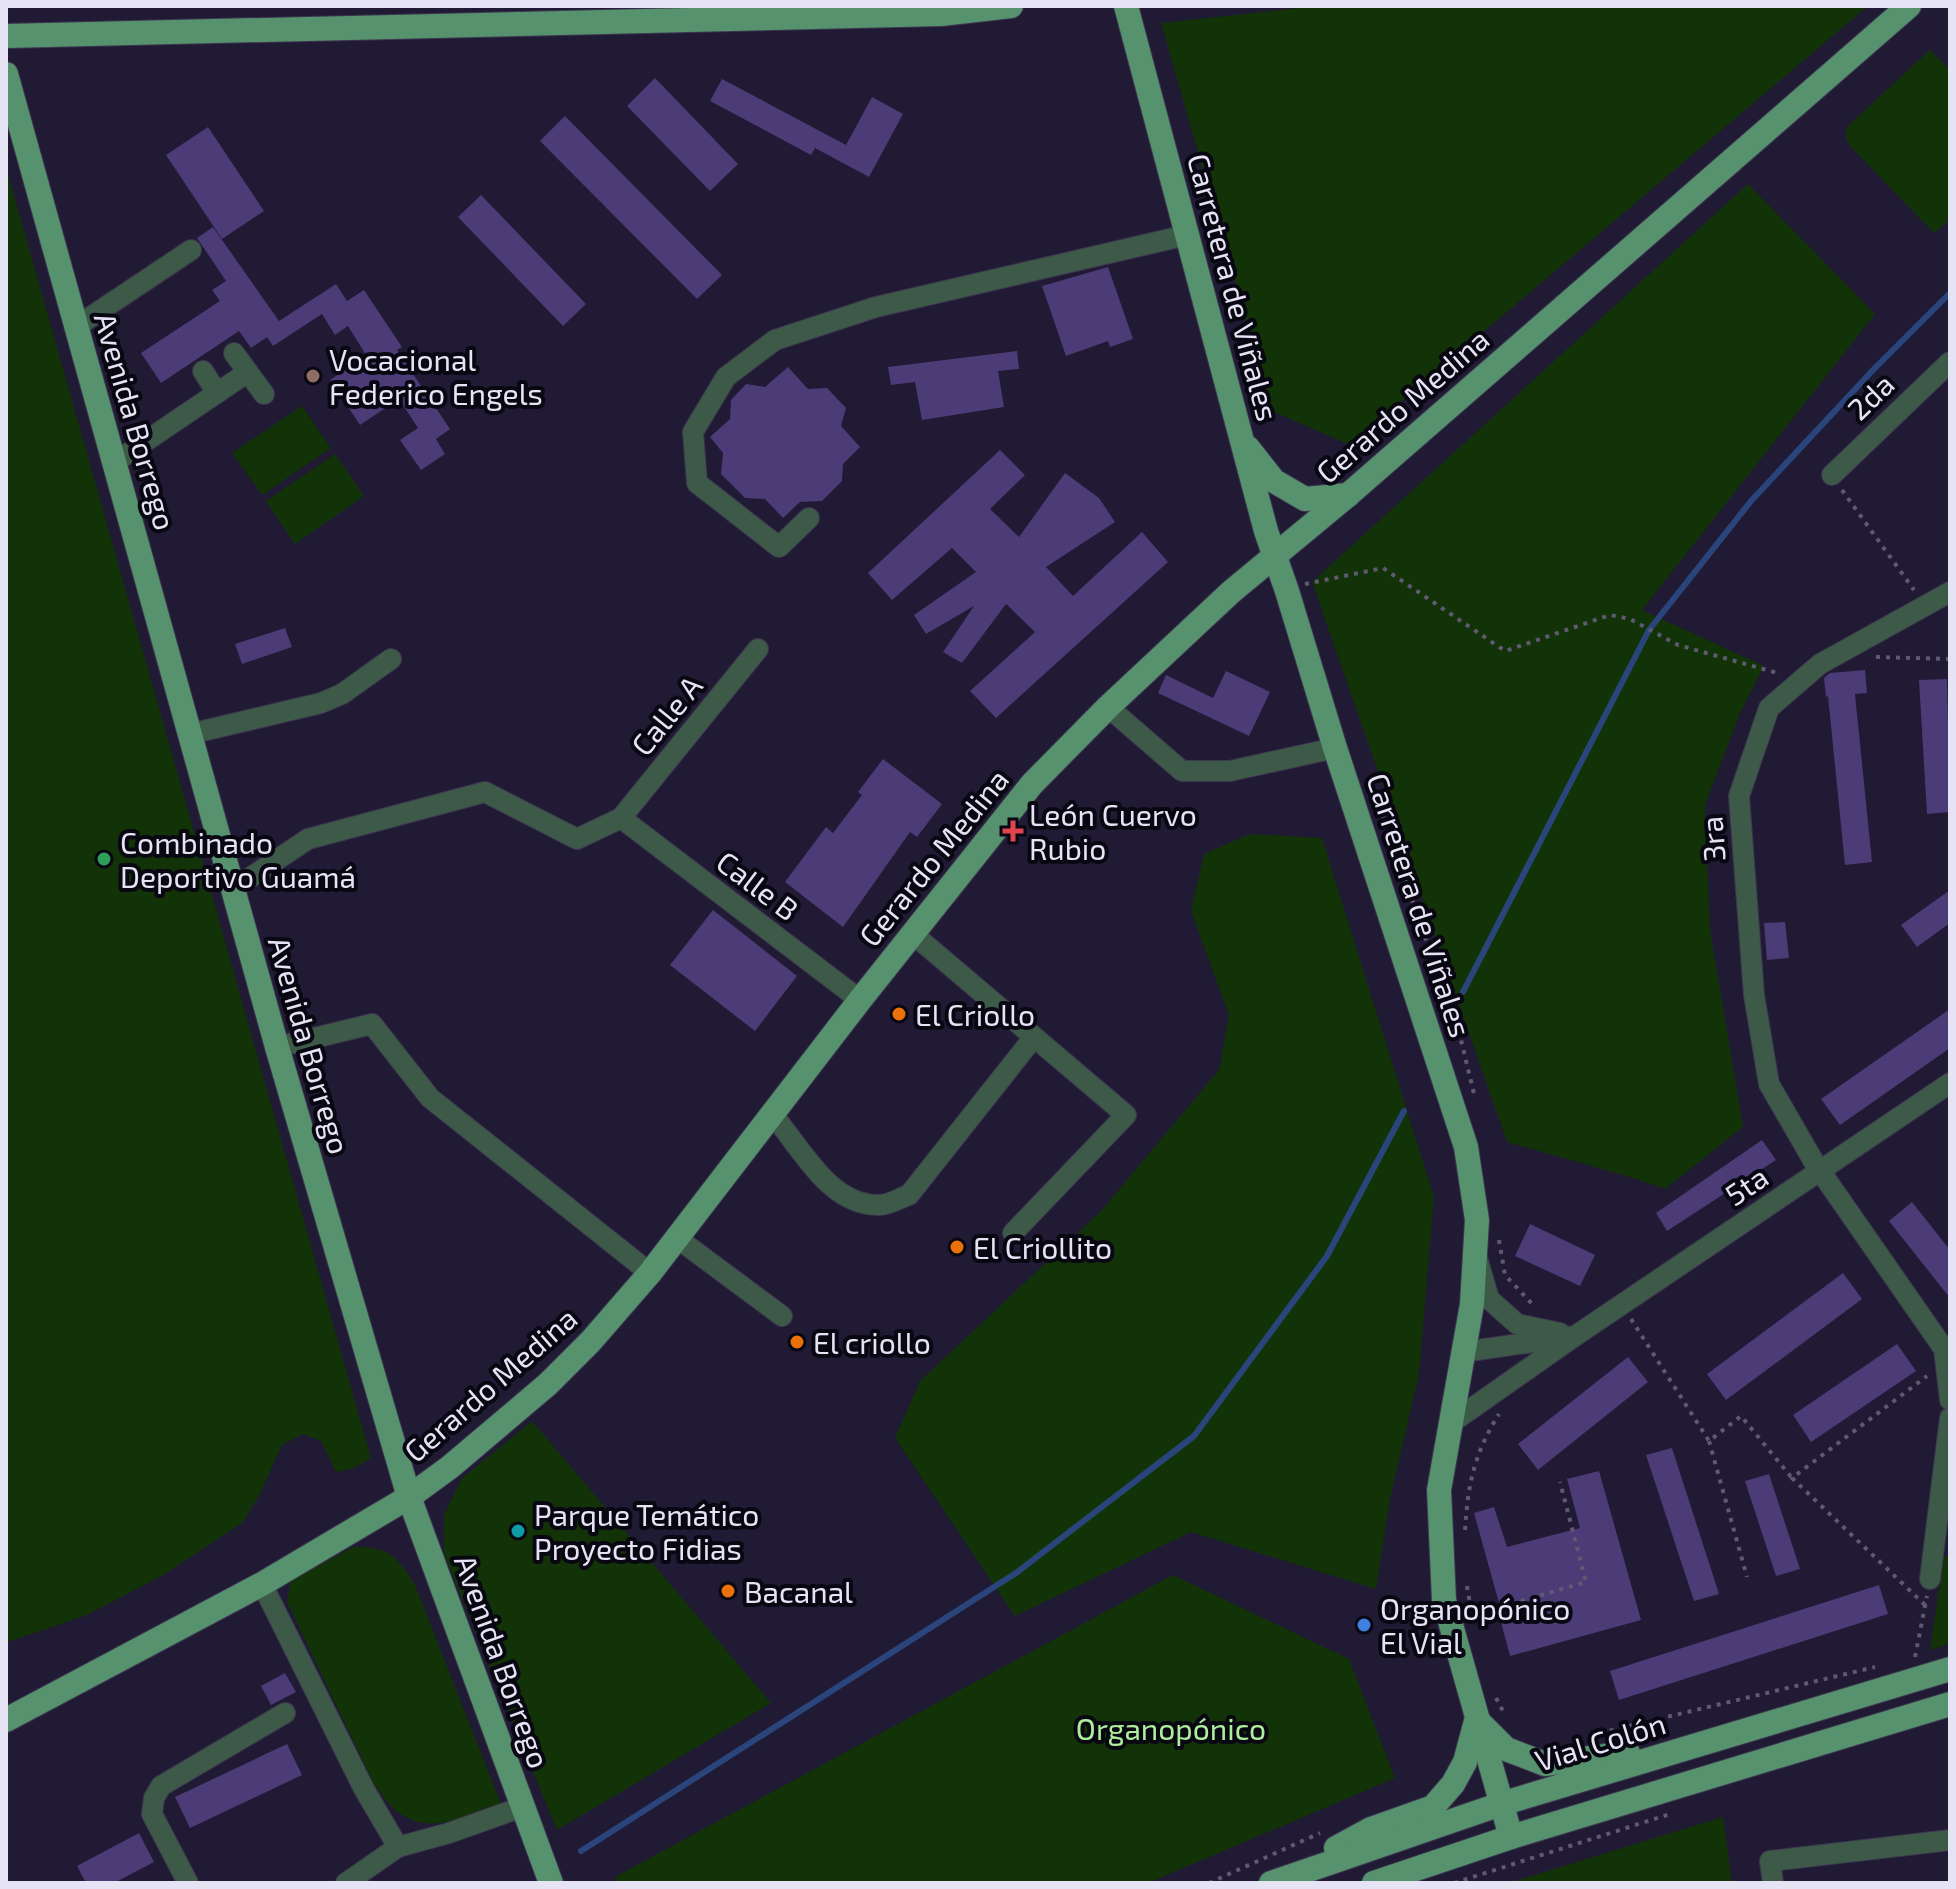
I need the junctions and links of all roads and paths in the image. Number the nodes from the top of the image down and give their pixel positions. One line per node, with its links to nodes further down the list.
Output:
1 (1011, 6): 4 (main road)
2 (1126, 6): 7 (main road, Carretera de Viñales)
3 (1909, 6): 19 (main road, Gerardo Medina)
4 (950, 10): 5 (main road)
5 (6, 36)
6 (6, 74): 9 (main road, Avenida Borrego)
7 (1187, 235): 16 (main road, Carretera de Viñales); 20 (street)
8 (191, 250): 9 (street)
9 (77, 326): 17 (main road, Avenida Borrego)
10 (234, 353): 13 (street)
11 (1950, 362): 18 (street, 2da)
12 (203, 371): 14 (street)
13 (248, 372): 14 (street); 15 (street)
14 (217, 393): 17 (street)
15 (264, 394)
16 (1241, 440): 19 (main road); 21 (main road, Carretera de Viñales)
17 (115, 462): 31 (main road, Avenida Borrego)
18 (1832, 475): 24 (path)
19 (1348, 495): 21 (main road, Gerardo Medina)
20 (809, 518)
21 (1275, 556): 22 (main road, Carretera de Viñales); 30 (main road, Gerardo Medina)
22 (1287, 591): 29 (path); 32 (main road, Carretera de Viñales)
23 (1950, 592): 24 (street, 3ra)
24 (1925, 605): 26 (street, 3ra)
25 (758, 649): 33 (street, Calle A)
26 (1835, 656): 28 (path); 29 (street, 3ra)
27 (391, 659): 31 (street)
28 (1950, 659)
29 (1802, 680): 41 (street, 3ra)
30 (1108, 707): 32 (street); 35 (main road, Gerardo Medina)
31 (190, 734): 34 (main road, Avenida Borrego)
32 (1335, 748): 44 (main road, Carretera de Viñales)
33 (621, 818): 34 (street); 36 (street, Calle B)
34 (233, 889): 38 (main road, Avenida Borrego)
35 (913, 934): 36 (main road, Gerardo Medina); 37 (street)
36 (860, 1000): 40 (main road, Gerardo Medina)
37 (1034, 1037): 40 (street); 42 (street)
38 (277, 1047): 45 (street); 58 (main road, Avenida Borrego)
39 (1950, 1083): 41 (street, 5ta)
40 (772, 1114): 43 (main road, Gerardo Medina)
41 (1820, 1171): 46 (street, 5ta); 50 (street, 3ra)
42 (1013, 1233)
43 (677, 1238): 45 (main road, Gerardo Medina); 47 (street)
44 (1475, 1250): 48 (street); 49 (main road, Carretera de Viñales)
45 (650, 1273): 58 (main road, Gerardo Medina)
46 (1622, 1305): 48 (street, 5ta); 55 (path)
47 (782, 1316)
48 (1575, 1336): 49 (street, 5ta); 54 (street, 5ta)
49 (1463, 1352): 54 (main road, Carretera de Viñales)
50 (1945, 1362): 51 (street, 3ra); 56 (path)
51 (1950, 1400)
52 (1502, 1408): 59 (path)
53 (1950, 1418): 62 (street)
54 (1451, 1423): 73 (main road, Carretera de Viñales)
55 (1709, 1441): 56 (path); 61 (path)
56 (1792, 1478): 64 (path)
57 (1560, 1482): 65 (path)
58 (409, 1497): 63 (main road, Gerardo Medina); 79 (main road, Avenida Borrego)
59 (1464, 1534)
60 (1465, 1576): 65 (path)
61 (1747, 1577)
62 (1930, 1579): 64 (path)
63 (262, 1584): 74 (main road, Gerardo Medina); 83 (street)
64 (1925, 1605): 67 (path)
65 (1473, 1615): 66 (path)
66 (1475, 1626)
67 (1927, 1654)
68 (1885, 1664): 77 (path)
69 (1950, 1669): 75 (main road, Vial Colón)
70 (1493, 1694): 76 (path)
71 (1950, 1704): 81 (main road)
72 (285, 1713): 84 (street)
73 (1477, 1719): 75 (main road); 78 (main road, Carretera de Viñales); 88 (main road)
74 (6, 1720)
75 (1775, 1721): 78 (main road, Vial Colón)
76 (1512, 1726)
77 (1599, 1733)
78 (1501, 1804): 81 (main road, Carretera de Viñales); 88 (main road, Vial Colón)
79 (522, 1807): 83 (street); 86 (main road, Avenida Borrego)
80 (1321, 1832): 87 (path)
81 (1511, 1837): 89 (main road)
82 (1950, 1840): 90 (street)
83 (398, 1847): 85 (street)
84 (188, 1883)
85 (346, 1883)
86 (551, 1883)
87 (1209, 1883)
88 (1270, 1883)
89 (1374, 1883)
90 (1773, 1883)

